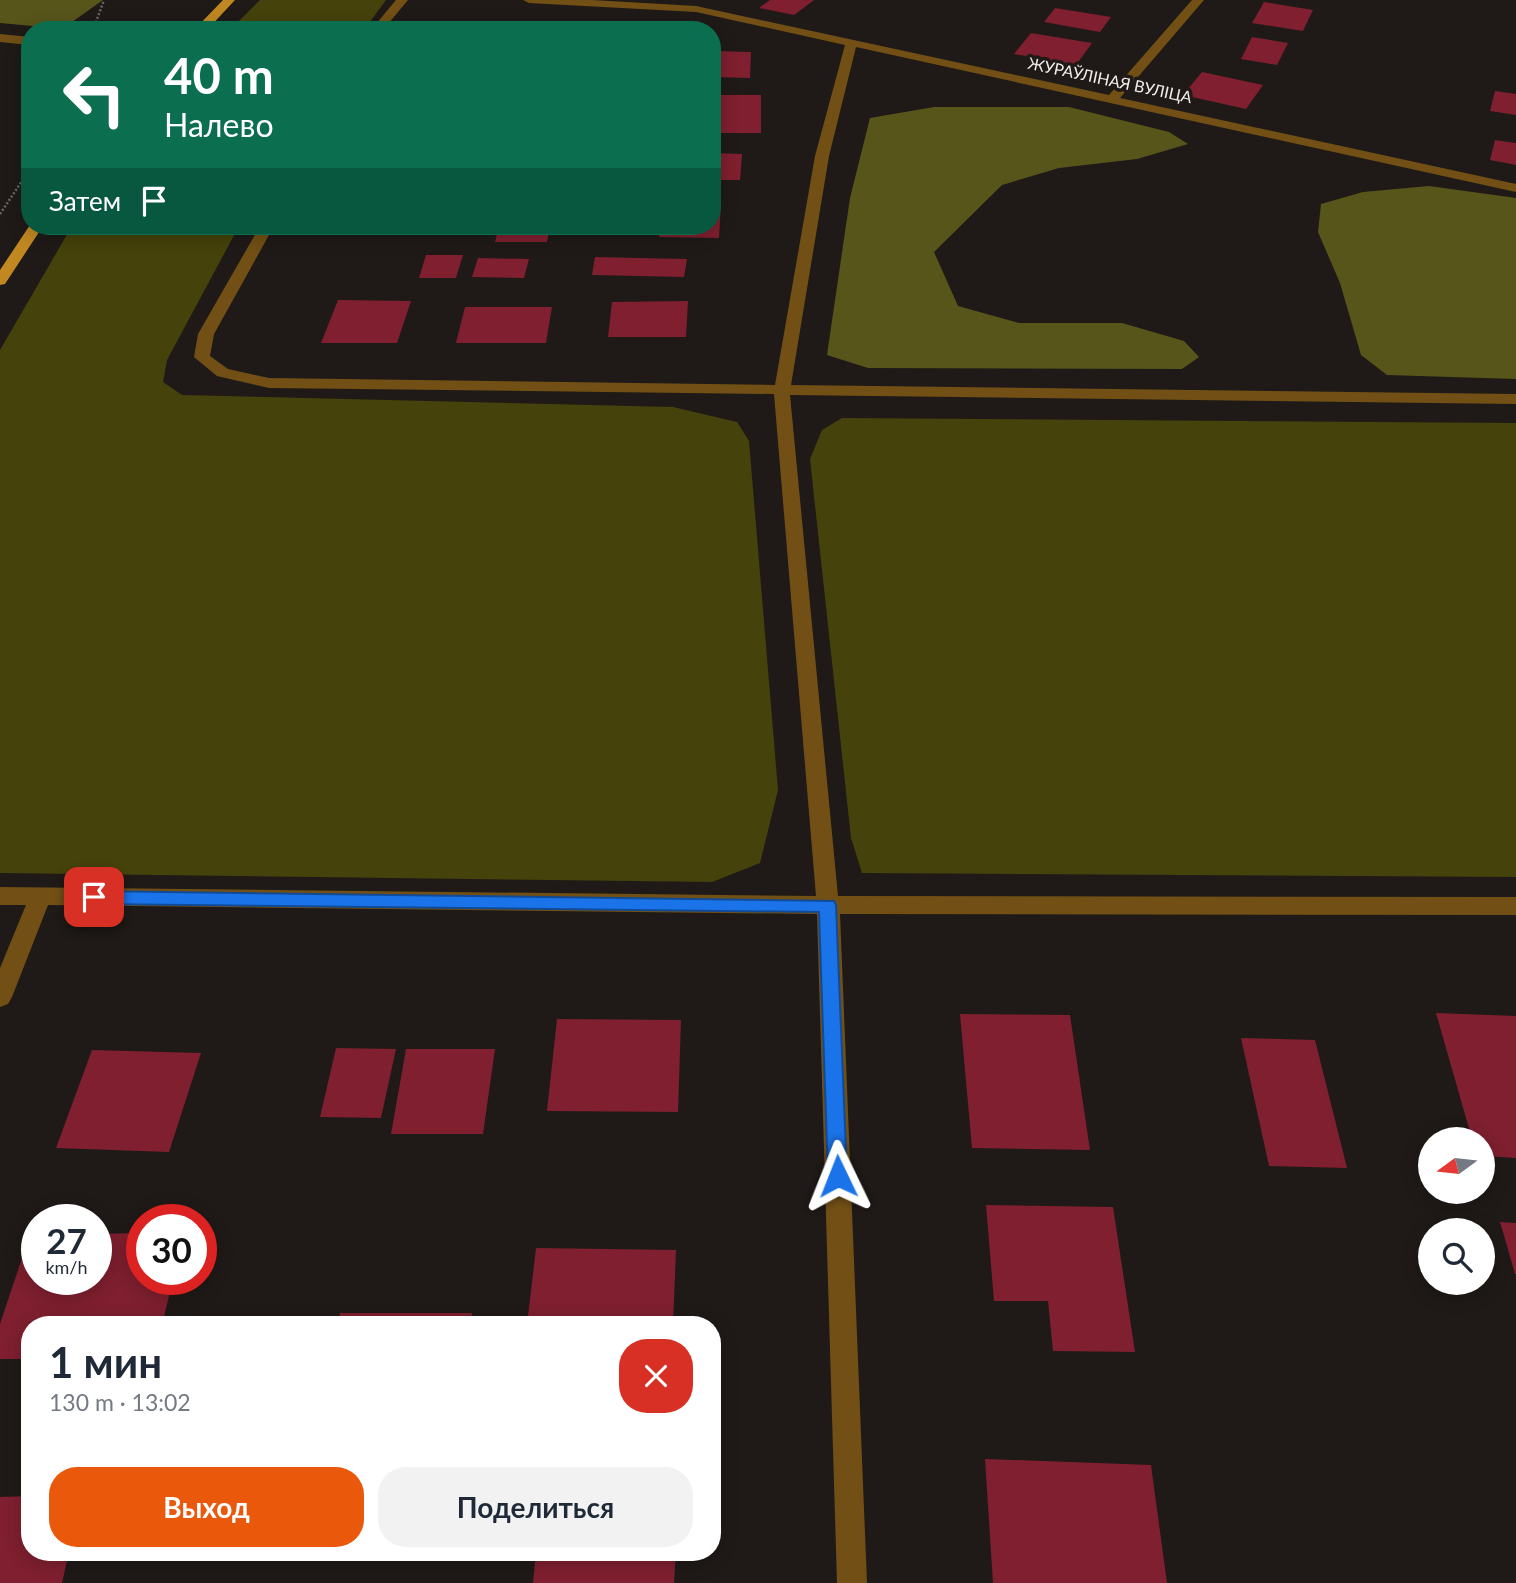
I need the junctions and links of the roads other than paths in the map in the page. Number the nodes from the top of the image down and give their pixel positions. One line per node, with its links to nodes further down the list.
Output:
1 (229, 0): 7 (main road)
2 (402, 0): 8 (street)
3 (529, 0): 6 (street, ЖУРАЎЛІНАЯ ВУЛІЦА)
4 (708, 0): 6 (street)
5 (1199, 0): 12 (street)
6 (696, 9): 11 (street, ЖУРАЎЛІНАЯ ВУЛІЦА)
7 (209, 21)
8 (384, 21)
9 (0, 38): 10 (street)
10 (21, 40)
11 (852, 44): 12 (street, ЖУРАЎЛІНАЯ ВУЛІЦА); 17 (street)
12 (1113, 98): 13 (street, ЖУРАЎЛІНАЯ ВУЛІЦА)
13 (1516, 188)
14 (30, 235): 16 (main road)
15 (262, 235): 17 (street)
16 (0, 281)
17 (782, 391): 18 (street); 21 (street)
18 (1516, 399)
19 (0, 896): 20 (street)
20 (40, 897): 21 (street); 23 (street)
21 (828, 905): 22 (street); 24 (street)
22 (1516, 906)
23 (0, 997)
24 (852, 1583)

